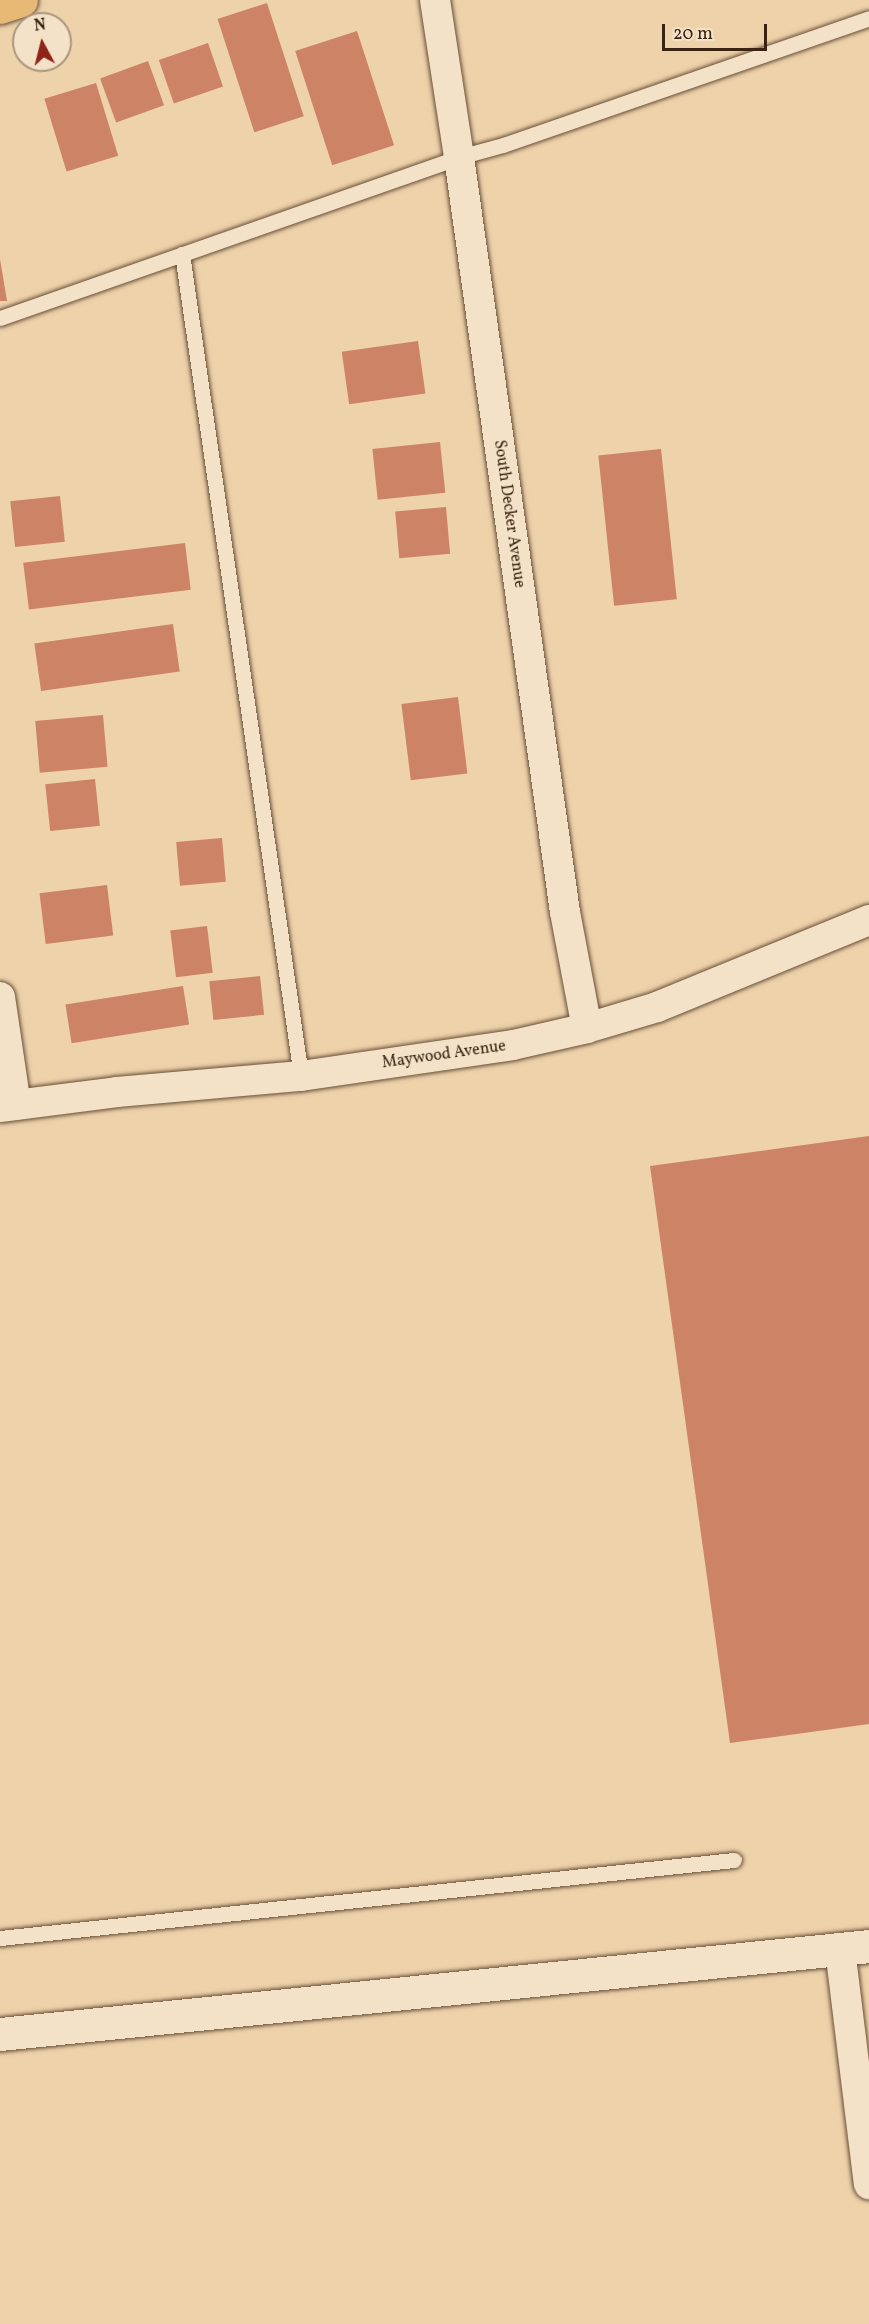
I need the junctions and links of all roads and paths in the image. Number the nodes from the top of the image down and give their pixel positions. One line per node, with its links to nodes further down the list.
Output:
1 (21, 0): 3 (main road)
2 (435, 0): 5 (street, South Decker Avenue)
3 (0, 7)
4 (869, 18): 5 (lane)
5 (459, 157): 6 (lane); 10 (street, South Decker Avenue)
6 (182, 254): 7 (lane); 11 (lane)
7 (0, 318)
8 (867, 926): 10 (street, Maywood Avenue)
9 (0, 997): 12 (street)
10 (587, 1028): 11 (street, Maywood Avenue)
11 (302, 1076): 12 (street, Maywood Avenue)
12 (8, 1106)
13 (734, 1860): 14 (lane)
14 (0, 1938)
15 (854, 1948): 16 (street); 17 (street)
16 (0, 2034)
17 (869, 2184)

